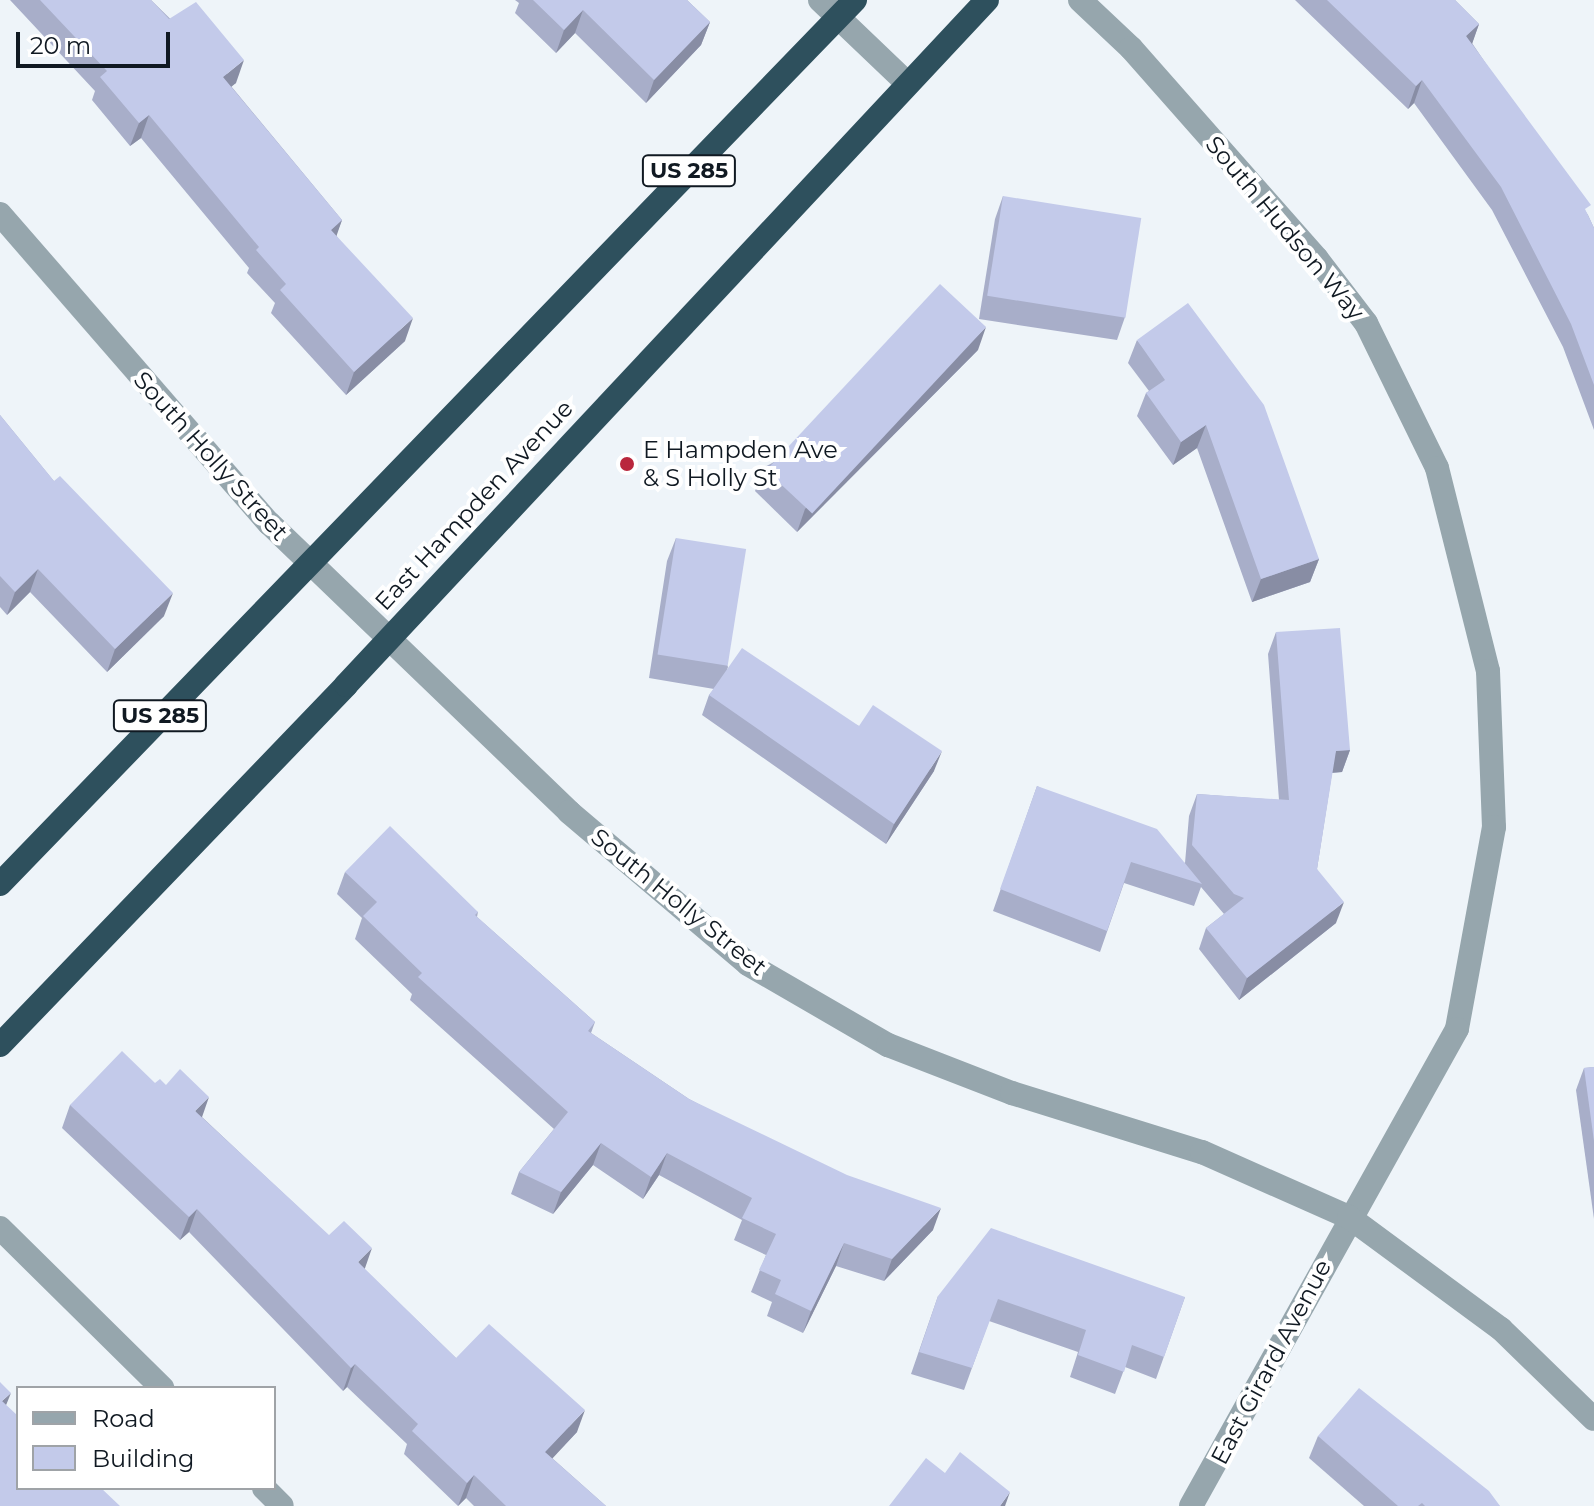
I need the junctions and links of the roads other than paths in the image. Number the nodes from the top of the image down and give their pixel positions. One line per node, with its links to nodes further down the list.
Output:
1 (820, 0): 4 (street)
2 (987, 0): 5 (highway, East Hampden Avenue)
3 (1080, 0): 11 (street, South Hudson Way)
4 (846, 9): 5 (street); 7 (highway, US 285)
5 (907, 83): 8 (highway, East Hampden Avenue)
6 (0, 214): 7 (street, South Holly Street)
7 (309, 561): 8 (street, South Holly Street); 9 (highway, US 285)
8 (389, 638): 10 (highway, East Hampden Avenue); 11 (street, South Holly Street)
9 (0, 884)
10 (0, 1045)
11 (1349, 1217): 14 (street, South Holly Street); 17 (street, East Girard Avenue)
12 (0, 1228): 13 (street)
13 (160, 1386)
14 (1594, 1419)
15 (266, 1490): 16 (street)
16 (282, 1506)
17 (1191, 1506)

